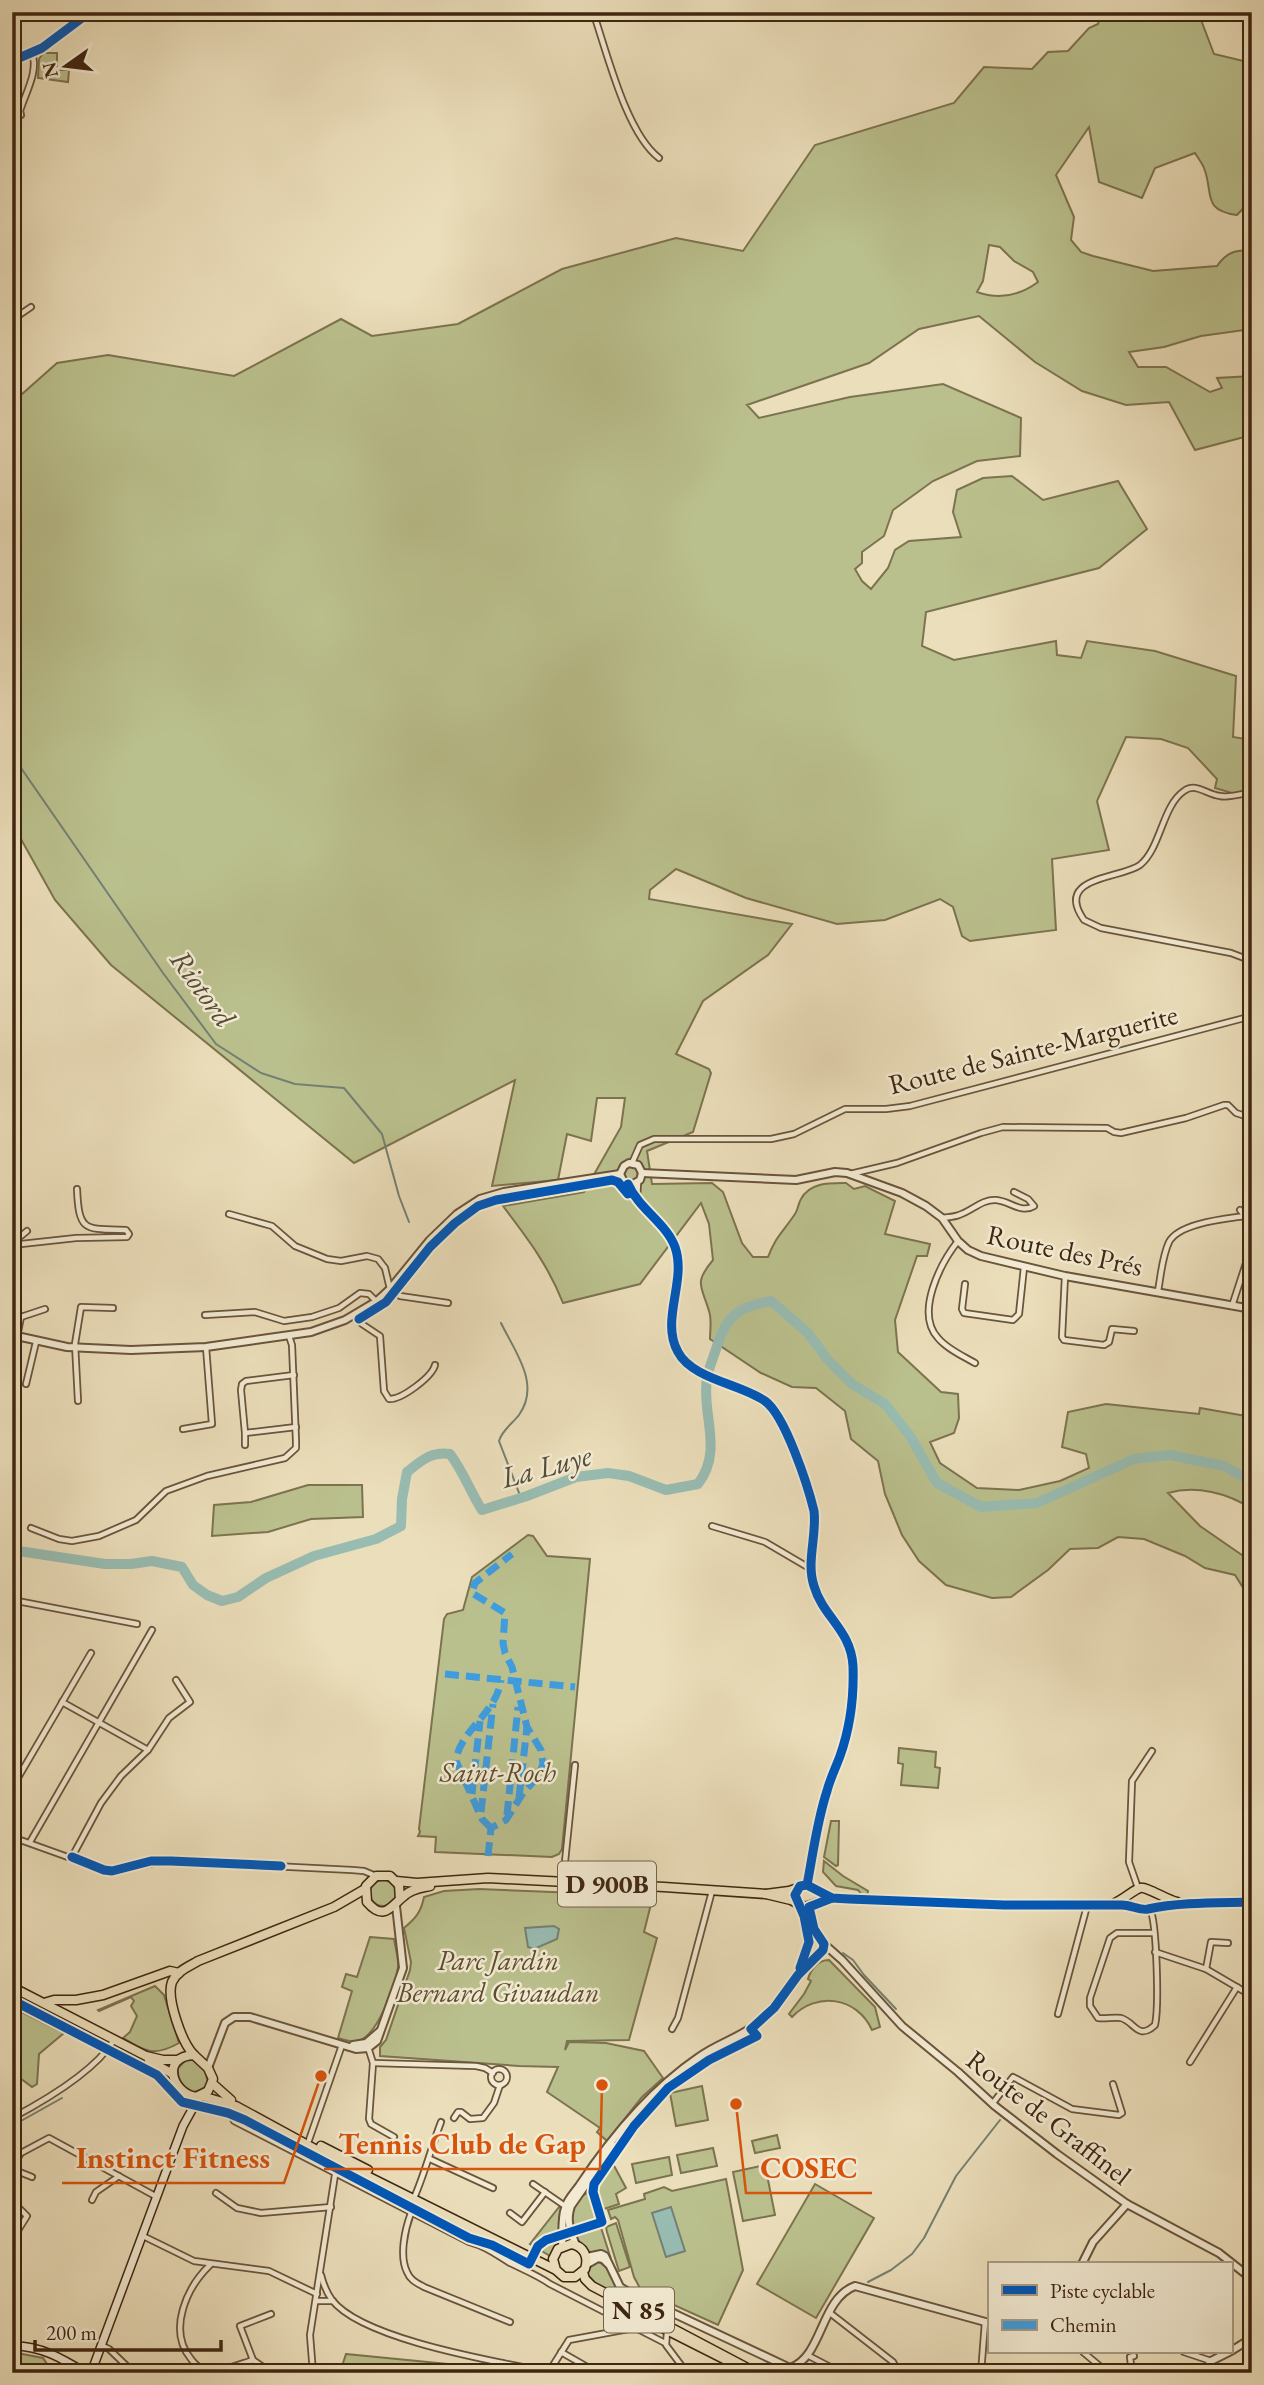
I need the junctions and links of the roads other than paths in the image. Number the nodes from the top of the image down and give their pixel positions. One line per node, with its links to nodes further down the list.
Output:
1 (90, 12): 3 (street)
2 (593, 12): 6 (street)
3 (32, 53): 4 (street); 5 (street)
4 (12, 61)
5 (21, 115)
6 (659, 158)
7 (31, 307): 8 (street)
8 (12, 320)
9 (1252, 792): 10 (street)
10 (1252, 961)
11 (1252, 1016): 13 (street, Route de Sainte-Marguerite)
12 (1252, 1118): 16 (street)
13 (632, 1163): 14 (street); 15 (street)
14 (642, 1172): 16 (street, Route des Prés); 17 (street)
15 (620, 1174): 18 (street); 33 (street)
16 (850, 1174): 24 (street, Route des Prés)
17 (638, 1183): 18 (street); 21 (street)
18 (628, 1184): 21 (street)
19 (77, 1189): 28 (street)
20 (1014, 1192): 24 (street)
21 (638, 1203): 62 (street)
22 (1240, 1210): 34 (street)
23 (229, 1214): 33 (street)
24 (942, 1218): 27 (street, Route des Prés)
25 (27, 1231): 26 (street)
26 (12, 1236)
27 (958, 1241): 30 (street, Route des Prés); 51 (street)
28 (12, 1245)
29 (1247, 1260): 38 (street)
30 (1024, 1267): 31 (street, Route des Prés); 32 (street)
31 (1065, 1276): 34 (street, Route des Prés); 45 (street)
32 (965, 1284)
33 (390, 1289): 35 (street); 36 (street)
34 (1158, 1291): 38 (street, Route des Prés)
35 (377, 1301): 42 (street); 43 (street)
36 (448, 1303)
37 (12, 1305): 44 (street)
38 (1232, 1306): 41 (street, Route des Prés)
39 (46, 1308): 44 (street)
40 (113, 1308): 50 (street)
41 (1252, 1309)
42 (205, 1315)
43 (356, 1315): 47 (street); 52 (street)
44 (21, 1317): 46 (street)
45 (1134, 1331)
46 (15, 1336): 48 (street)
47 (289, 1336): 49 (street); 53 (street)
48 (36, 1342): 50 (street); 54 (street)
49 (206, 1347): 50 (street); 57 (street)
50 (75, 1348): 55 (street)
51 (975, 1363)
52 (435, 1365)
53 (294, 1375): 56 (street); 58 (street)
54 (26, 1384)
55 (78, 1401)
56 (296, 1427): 58 (street); 61 (street)
57 (183, 1429)
58 (245, 1433): 59 (street)
59 (246, 1446)
60 (712, 1526): 62 (street)
61 (31, 1528)
62 (811, 1569): 82 (street)
63 (12, 1600): 64 (street)
64 (137, 1624)
65 (152, 1630): 69 (street)
66 (90, 1653): 68 (street)
67 (176, 1680): 70 (street)
68 (62, 1702): 69 (street); 73 (street)
69 (99, 1722): 70 (street); 75 (street)
70 (148, 1750): 76 (street)
71 (1152, 1751): 87 (street)
72 (575, 1765): 81 (street)
73 (12, 1788)
74 (12, 1837): 75 (street)
75 (30, 1842): 76 (street)
76 (72, 1857): 77 (street)
77 (358, 1870): 78 (street); 83 (street)
78 (376, 1876): 80 (main road); 83 (main road)
79 (447, 1880): 80 (main road, D 900B); 81 (main road, D 900B); 92 (main road, D 900B)
80 (396, 1881): 92 (main road)
81 (563, 1881): 85 (main road, D 900B)
82 (807, 1885): 84 (main road); 86 (main road)
83 (366, 1886): 94 (main road); 99 (main road)
84 (797, 1889): 88 (main road, D 900B); 95 (main road)
85 (712, 1890): 88 (main road, D 900B); 119 (street)
86 (815, 1890): 90 (main road); 95 (main road)
87 (1135, 1891): 89 (main road); 96 (main road); 97 (main road)
88 (766, 1894): 95 (main road, D 900B)
89 (1155, 1894): 93 (main road); 100 (main road)
90 (832, 1898): 95 (main road); 98 (main road)
91 (1252, 1902): 93 (main road)
92 (398, 1903): 101 (main road); 102 (street)
93 (1190, 1904): 100 (main road)
94 (370, 1905): 99 (main road); 101 (main road)
95 (805, 1905): 104 (street); 106 (street)
96 (1110, 1905): 97 (main road); 98 (main road)
97 (1135, 1905): 100 (main road)
98 (1087, 1906): 118 (street)
99 (334, 1907): 112 (main road)
100 (1152, 1908): 103 (street)
101 (383, 1911): 102 (street)
102 (397, 1930): 123 (street)
103 (1154, 1933): 108 (street); 108 (street)
104 (818, 1937): 106 (street); 107 (street)
105 (1228, 1943): 111 (street)
106 (808, 1944): 109 (street); 113 (street)
107 (824, 1944): 109 (street); 110 (street, Route de Graffinel)
108 (1155, 1952): 111 (street)
109 (819, 1953): 110 (street, Route de Graffinel); 113 (street)
110 (842, 1960): 138 (street, Route de Graffinel)
111 (1206, 1969): 114 (street)
112 (179, 1973): 117 (main road); 120 (main road)
113 (797, 1975): 143 (street)
114 (1237, 1987): 116 (street); 127 (street)
115 (12, 1989): 117 (main road); 121 (main road)
116 (1252, 1996)
117 (44, 2003): 121 (main road)
118 (1058, 2014)
119 (672, 2029)
120 (181, 2034): 125 (main road); 126 (main road)
121 (114, 2041): 126 (main road); 131 (main road); 140 (street)
122 (345, 2045): 123 (street); 124 (street); 146 (street)
123 (367, 2045): 128 (street)
124 (214, 2049): 125 (street); 129 (street)
125 (196, 2056): 126 (main road); 129 (main road)
126 (179, 2059): 131 (main road)
127 (1190, 2062)
128 (373, 2063): 130 (street); 145 (street)
129 (208, 2068): 132 (main road)
130 (493, 2073): 134 (street); 134 (street)
131 (173, 2074): 135 (main road)
132 (213, 2084): 136 (main road); 146 (main road, N 85)
133 (1113, 2084): 138 (street)
134 (500, 2085): 142 (street)
135 (185, 2093): 136 (main road); 141 (main road)
136 (198, 2099): 137 (main road, N 85); 139 (street); 141 (main road)
137 (224, 2101): 139 (street); 148 (main road, N 85)
138 (993, 2103): 159 (street, Route de Graffinel)
139 (228, 2113): 148 (street)
140 (12, 2118)
141 (187, 2118): 156 (main road)
142 (454, 2118)
143 (631, 2120): 161 (street); 167 (street)
144 (441, 2122): 147 (street)
145 (394, 2137)
146 (309, 2140): 148 (main road, N 85)
147 (430, 2159): 153 (street); 157 (street)
148 (340, 2166): 149 (main road, N 85); 149 (main road); 162 (street); 163 (street)
149 (354, 2166): 157 (main road, N 85)
150 (119, 2176): 151 (street); 156 (street); 158 (street)
151 (32, 2177)
152 (533, 2184): 154 (street)
153 (493, 2188)
154 (545, 2192): 161 (street); 164 (street)
155 (216, 2193): 162 (street)
156 (157, 2197): 165 (main road)
157 (414, 2197): 169 (main road, N 85); 175 (main road, N 85)
158 (92, 2200)
159 (1127, 2204): 170 (street); 171 (street, Route de Graffinel)
160 (12, 2206): 166 (street)
161 (565, 2206): 168 (street)
162 (331, 2207): 176 (street)
163 (411, 2213): 184 (street); 186 (street)
164 (510, 2213)
165 (143, 2236): 173 (street); 191 (main road)
166 (12, 2240)
167 (576, 2245): 168 (main road); 174 (main road, N 85)
168 (562, 2246): 169 (main road)
169 (553, 2259): 175 (main road)
170 (1083, 2262)
171 (1230, 2262)
172 (1232, 2263): 177 (street, Route de Graffinel)
173 (210, 2265): 178 (street); 200 (street)
174 (583, 2268): 175 (main road, N 85); 181 (main road, N 85); 187 (main road, N 85); 198 (street)
175 (556, 2270)
176 (321, 2275): 178 (street); 180 (street)
177 (1252, 2279)
178 (317, 2294): 179 (street)
179 (316, 2301): 180 (street); 207 (street)
180 (332, 2301): 202 (street)
181 (643, 2312): 187 (street); 189 (main road, N 85)
182 (830, 2313): 185 (street); 198 (street); 212 (street)
183 (271, 2314): 200 (street)
184 (510, 2322)
185 (987, 2323): 213 (street)
186 (635, 2328): 190 (street); 194 (street)
187 (667, 2332): 189 (street); 190 (street); 210 (main road, N 85)
188 (1252, 2338): 193 (street)
189 (701, 2342): 210 (main road, N 85)
190 (665, 2343): 209 (street)
191 (102, 2345): 204 (main road); 205 (street)
192 (12, 2346): 204 (main road)
193 (1232, 2350)
194 (561, 2352): 202 (street); 203 (street)
195 (1085, 2354): 214 (street)
196 (1190, 2354): 201 (street)
197 (1224, 2354): 201 (street)
198 (807, 2355): 211 (street)
199 (1134, 2356): 215 (street)
200 (253, 2360): 206 (street)
201 (1211, 2361): 216 (street)
202 (502, 2363): 208 (street)
203 (596, 2372)
204 (88, 2373)
205 (134, 2373)
206 (272, 2373)
207 (313, 2373)
208 (513, 2373)
209 (687, 2373)
210 (755, 2373)
211 (842, 2373)
212 (899, 2373)
213 (981, 2373)
214 (1108, 2373)
215 (1132, 2373)
216 (1203, 2373)

